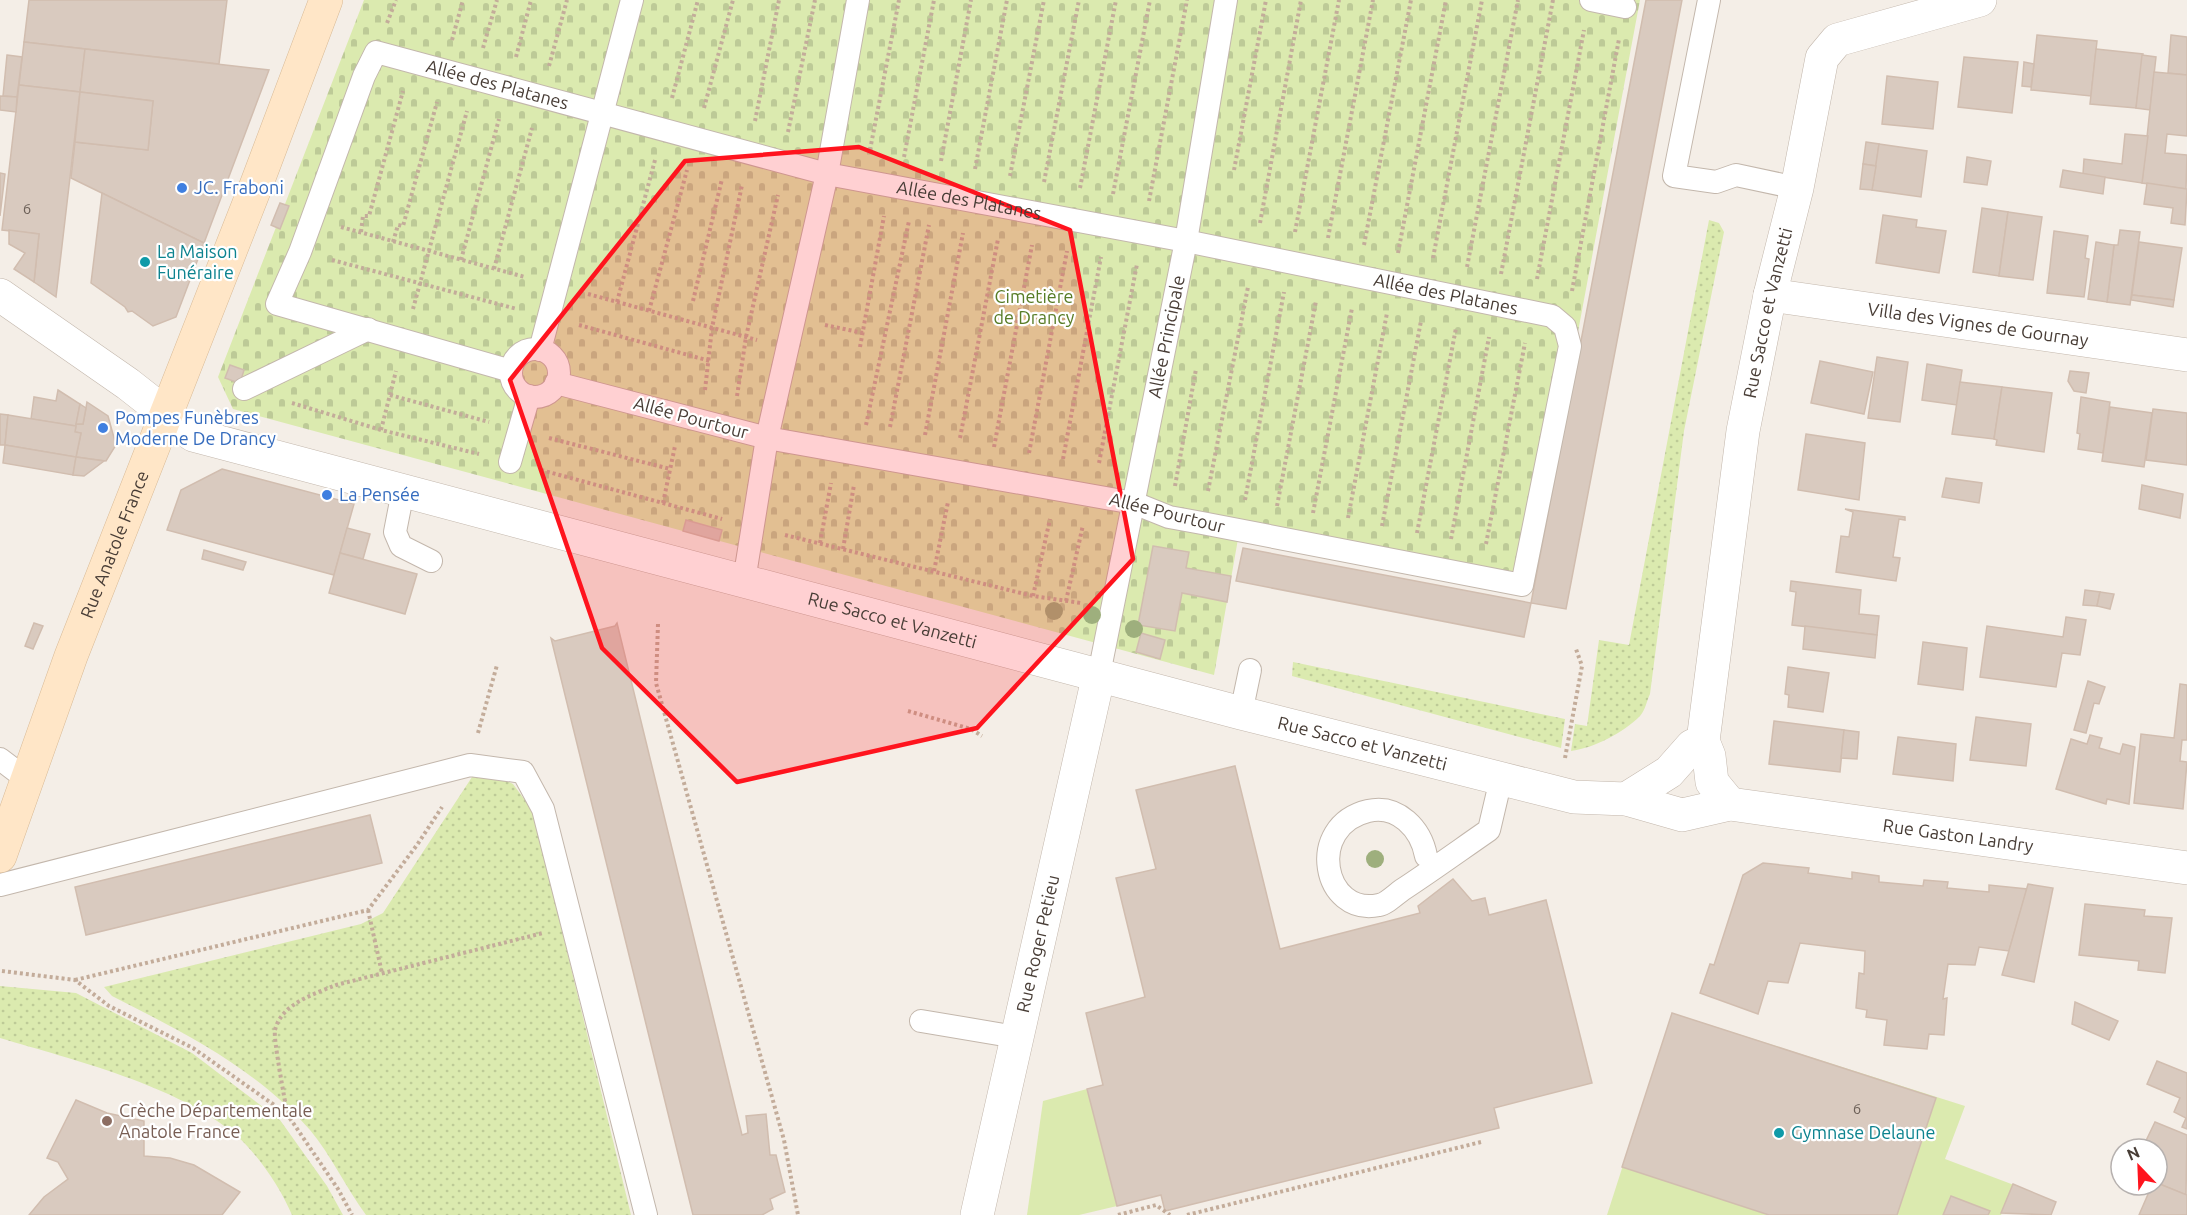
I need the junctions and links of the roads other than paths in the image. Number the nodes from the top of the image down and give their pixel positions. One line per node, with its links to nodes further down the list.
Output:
1 (326, 0): 23 (main road, Rue Anatole France)
2 (632, 0): 9 (lane)
3 (858, 0): 10 (lane)
4 (1226, 0): 12 (lane, Allée Principale)
5 (1591, 0): 8 (lane)
6 (1709, 0): 11 (lane)
7 (1965, 2): 11 (street, Rue Sacco et Vanzetti)
8 (1625, 7)
9 (602, 112): 10 (lane, Allée des Platanes); 16 (lane, Allée des Platanes); 17 (lane)
10 (827, 174): 12 (lane, Allée des Platanes); 24 (lane)
11 (1797, 188): 14 (street, Rue Sacco et Vanzetti)
12 (1186, 241): 15 (lane, Allée des Platanes); 27 (lane, Allée Principale)
13 (0, 295): 23 (street, Rue Sacco et Vanzetti)
14 (1770, 295): 18 (street, Villa des Vignes de Gournay); 33 (street, Rue Sacco et Vanzetti)
15 (1565, 327): 27 (lane, Allée Pourtour)
16 (368, 329): 19 (lane); 21 (lane)
17 (540, 350): 19 (lane); 20 (lane)
18 (2187, 355)
19 (511, 371): 22 (lane)
20 (556, 383): 22 (lane); 24 (lane, Allée Pourtour)
21 (244, 388)
22 (529, 396): 25 (lane)
23 (165, 415): 26 (street, Rue Sacco et Vanzetti); 36 (main road, Rue Anatole France)
24 (767, 438): 27 (lane, Allée Pourtour); 29 (lane)
25 (510, 462)
26 (403, 491): 28 (lane); 29 (street, Rue Sacco et Vanzetti)
27 (1134, 503): 31 (lane, Allée Principale)
28 (431, 561)
29 (744, 581): 31 (street, Rue Sacco et Vanzetti)
30 (1250, 670): 32 (lane)
31 (1099, 674): 32 (street, Rue Sacco et Vanzetti); 44 (street, Rue Roger Petieu)
32 (1241, 713): 35 (street, Rue Sacco et Vanzetti)
33 (1703, 741): 37 (street); 38 (street, Rue Sacco et Vanzetti)
34 (0, 759): 36 (lane)
35 (1501, 779): 37 (street, Rue Sacco et Vanzetti); 40 (lane)
36 (28, 781): 39 (main road, Rue Anatole France)
37 (1626, 799): 38 (street, Rue Sacco et Vanzetti)
38 (1730, 804): 41 (street, Rue Gaston Landry)
39 (0, 856)
40 (1426, 856)
41 (2187, 868)
42 (0, 885): 45 (lane)
43 (921, 1021): 44 (lane)
44 (1016, 1037): 46 (street, Rue Roger Petieu)
45 (646, 1215)
46 (977, 1215)

